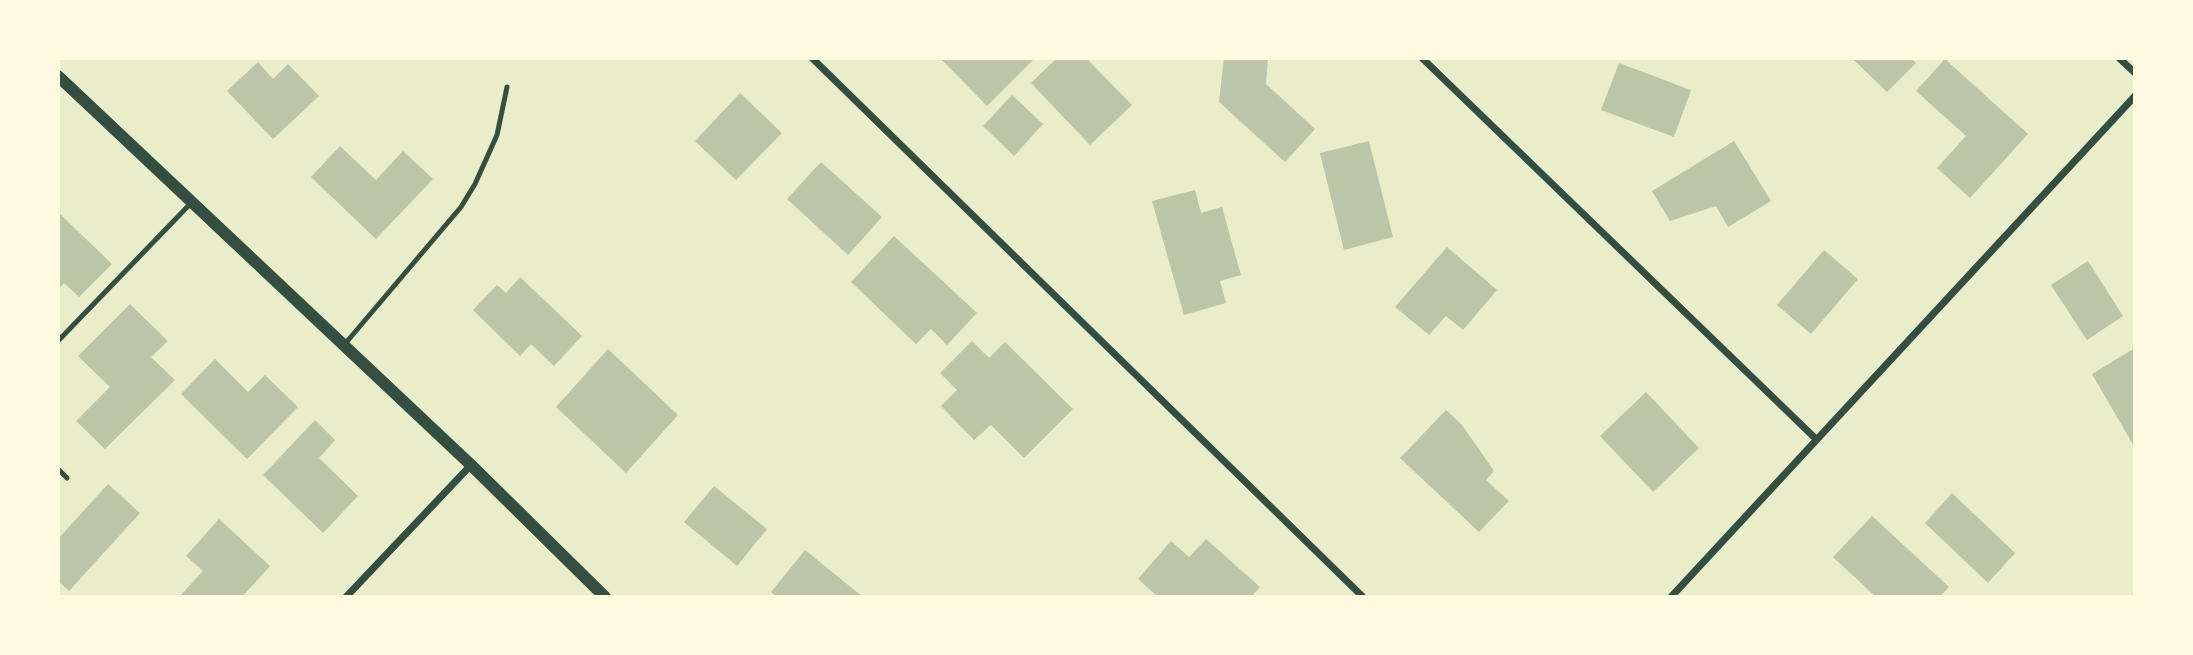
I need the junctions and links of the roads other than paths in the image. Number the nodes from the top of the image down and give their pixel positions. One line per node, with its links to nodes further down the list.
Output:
1 (812, 58): 17 (street)
2 (1422, 58): 11 (street)
3 (2119, 58): 4 (street)
4 (2135, 73)
5 (58, 76): 8 (street)
6 (507, 86): 10 (lane)
7 (2135, 96): 11 (street)
8 (192, 202): 9 (lane); 10 (street)
9 (58, 341)
10 (344, 345): 12 (street)
11 (1816, 439): 18 (street)
12 (471, 465): 15 (street); 16 (street)
13 (58, 469): 14 (lane)
14 (67, 478)
15 (346, 597)
16 (605, 597)
17 (1363, 597)
18 (1671, 597)

